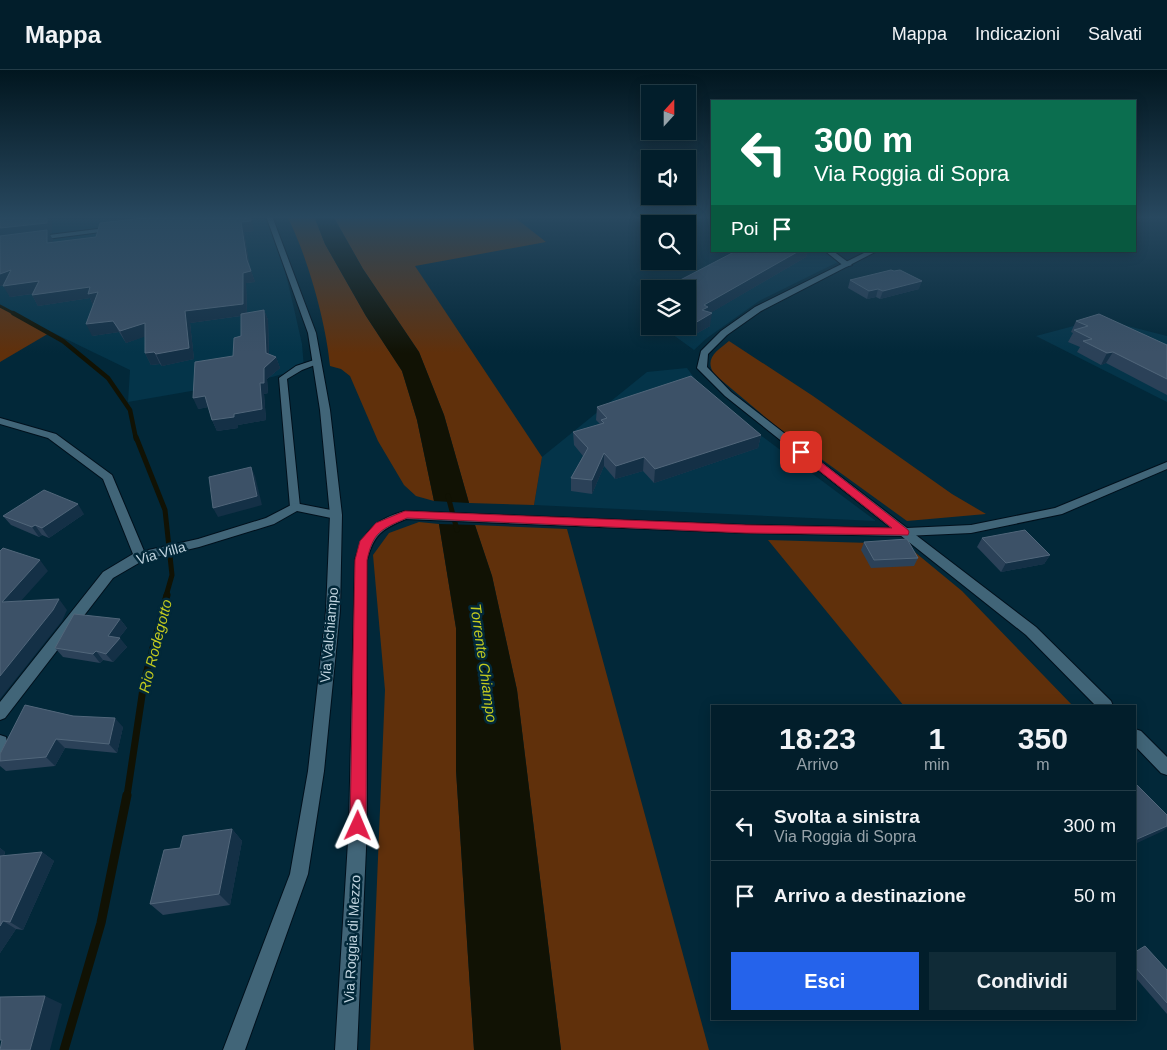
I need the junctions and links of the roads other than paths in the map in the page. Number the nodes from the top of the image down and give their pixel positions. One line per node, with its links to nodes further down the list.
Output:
1 (286, 262): 5 (street, Via Valchiampo)
2 (843, 262): 4 (street)
3 (854, 262): 4 (street)
4 (848, 265): 10 (street)
5 (317, 360): 8 (lane); 9 (street, Via Valchiampo)
6 (0, 421): 11 (street)
7 (1167, 465): 10 (street, Via Roggia di Mezzo)
8 (295, 507): 9 (street); 11 (street, Via Villa)
9 (336, 515): 18 (street, Via Valchiampo)
10 (904, 532): 12 (street); 19 (street, Via Roggia di Mezzo)
11 (140, 556): 13 (street, Via Villa)
12 (1105, 705)
13 (0, 713)
14 (1136, 737): 17 (street)
15 (0, 742): 16 (street)
16 (0, 746)
17 (1167, 768)
18 (234, 1050)
19 (346, 1050)

